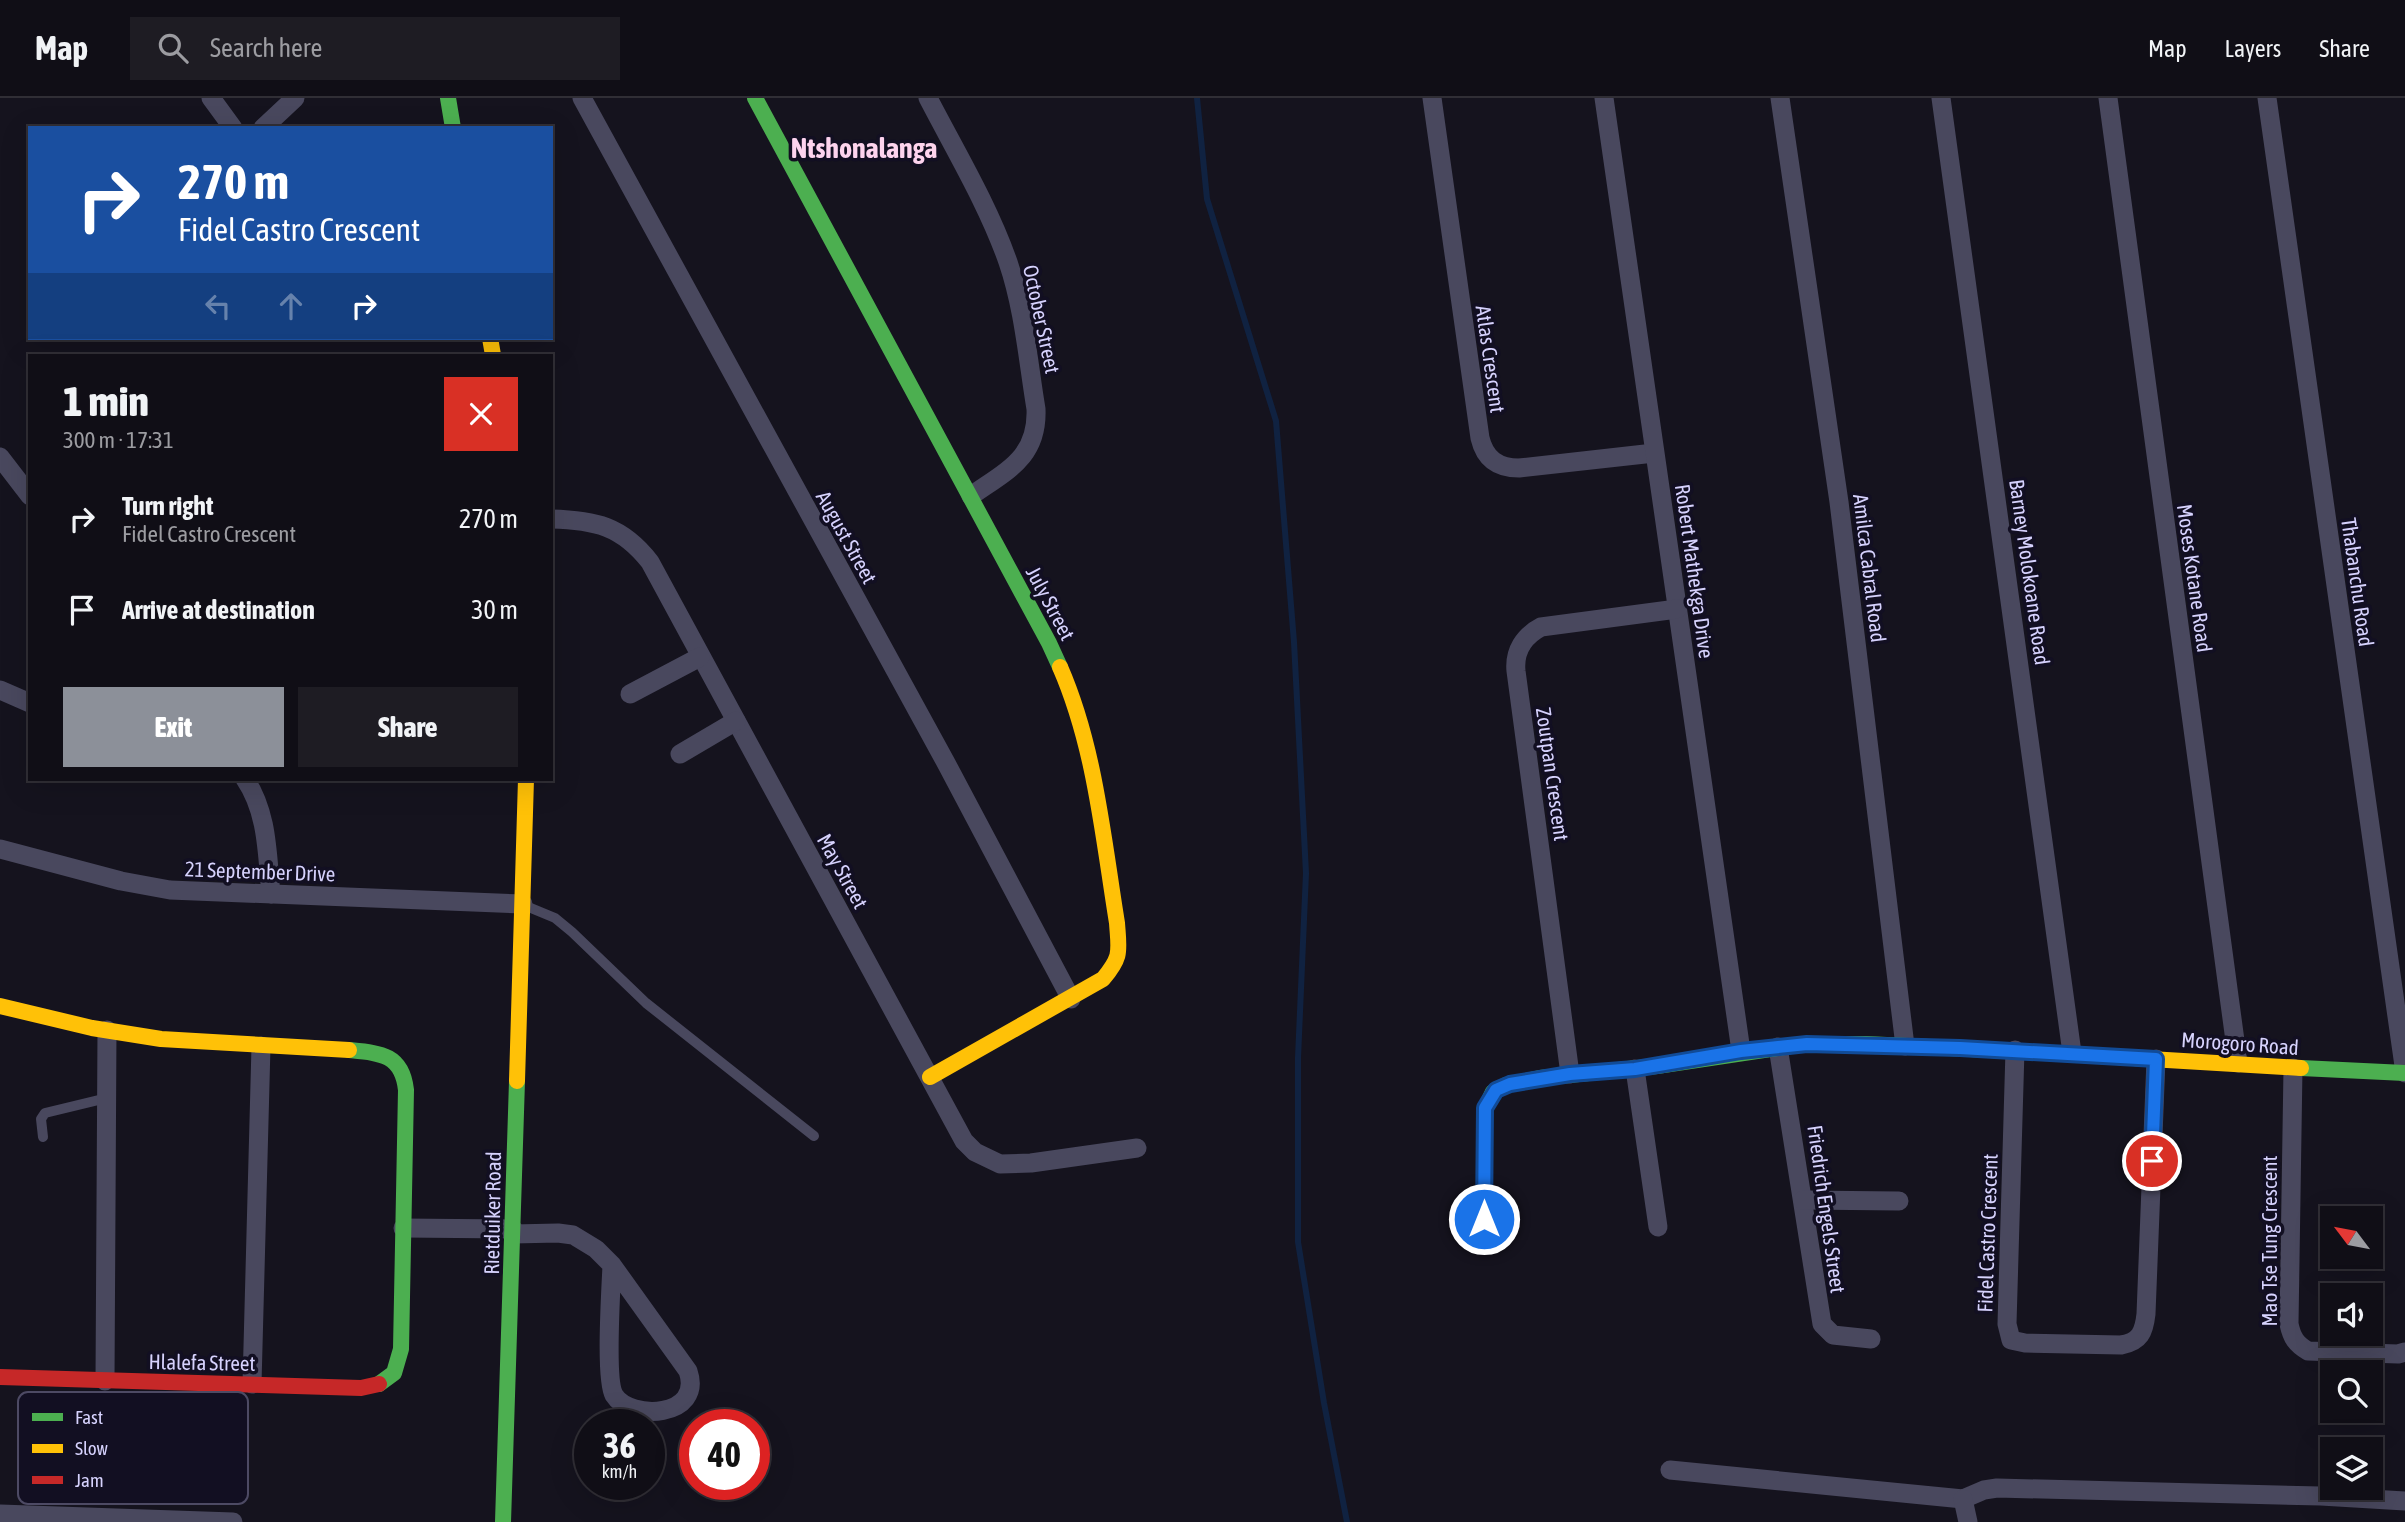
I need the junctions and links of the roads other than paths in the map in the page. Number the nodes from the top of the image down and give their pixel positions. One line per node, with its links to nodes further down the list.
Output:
1 (211, 98): 13 (street)
2 (295, 98): 14 (street)
3 (448, 98): 15 (street)
4 (582, 98): 33 (street, August Street)
5 (755, 98): 19 (street, July Street)
6 (928, 98): 19 (street, October Street)
7 (1432, 98): 16 (street, Atlas Crescent)
8 (1604, 98): 16 (street, Robert Mathekga Drive)
9 (1780, 98): 37 (street, Amilca Cabral Road)
10 (1941, 98): 41 (street, Barney Molokoane Road)
11 (2108, 98): 43 (street, Moses Kotane Road)
12 (2267, 98): 46 (street, Thabanchu Road)
13 (232, 126)
14 (266, 126)
15 (453, 126)
16 (1654, 453): 21 (street, Robert Mathekga Drive)
17 (0, 457): 18 (street)
18 (28, 493)
19 (971, 496): 33 (street, July Street)
20 (553, 519): 22 (street, May Street)
21 (1677, 609): 39 (street, Robert Mathekga Drive); 47 (street, Zoutpan Crescent)
22 (700, 657): 24 (street); 26 (street, May Street)
23 (0, 690): 25 (street)
24 (630, 694)
25 (28, 702)
26 (736, 721): 27 (street); 48 (street, May Street)
27 (680, 754)
28 (246, 781): 31 (street)
29 (526, 781): 32 (street, Rietduiker Road)
30 (0, 849): 31 (street, 21 September Drive)
31 (271, 894): 32 (street, 21 September Drive)
32 (523, 904): 50 (lane); 58 (street, Rietduiker Road)
33 (1071, 999): 48 (street, July Street)
34 (0, 1006): 35 (street)
35 (107, 1030): 36 (street); 49 (street)
36 (261, 1046): 57 (street); 64 (street)
37 (1905, 1046): 38 (street, Morogoro Road); 40 (street, Morogoro Road)
38 (1779, 1047): 39 (street, Morogoro Road); 53 (street, Friedrich Engels Street)
39 (1741, 1051): 45 (street, Morogoro Road)
40 (2015, 1051): 41 (street, Morogoro Road); 42 (street, Fidel Castro Crescent)
41 (2072, 1053): 42 (street, Morogoro Road)
42 (2156, 1059): 43 (street, Morogoro Road)
43 (2238, 1063): 44 (street, Morogoro Road)
44 (2293, 1068): 46 (street, Morogoro Road); 61 (street, Mao Tse Tung Crescent)
45 (1635, 1069): 47 (street, Morogoro Road); 56 (street)
46 (2405, 1073)
47 (1570, 1074): 55 (street, Morogoro Road)
48 (930, 1077): 52 (street, May Street)
49 (107, 1098): 51 (lane); 63 (street)
50 (814, 1136)
51 (43, 1137)
52 (1137, 1149)
53 (1803, 1200): 54 (street); 60 (street, Friedrich Engels Street)
54 (1899, 1201)
55 (1484, 1219)
56 (1658, 1227)
57 (403, 1228): 58 (street); 64 (street, Hlalefa Street)
58 (513, 1232): 59 (street); 70 (street, Rietduiker Road)
59 (612, 1265): 59 (street)
60 (1871, 1339)
61 (2405, 1352)
62 (0, 1377): 63 (street, Hlalefa Street)
63 (105, 1381): 64 (street, Hlalefa Street)
64 (251, 1384)
65 (1670, 1470): 66 (street)
66 (1963, 1499): 67 (street); 71 (street)
67 (2405, 1501)
68 (0, 1514): 69 (street)
69 (233, 1522)
70 (503, 1522)
71 (1968, 1522)

